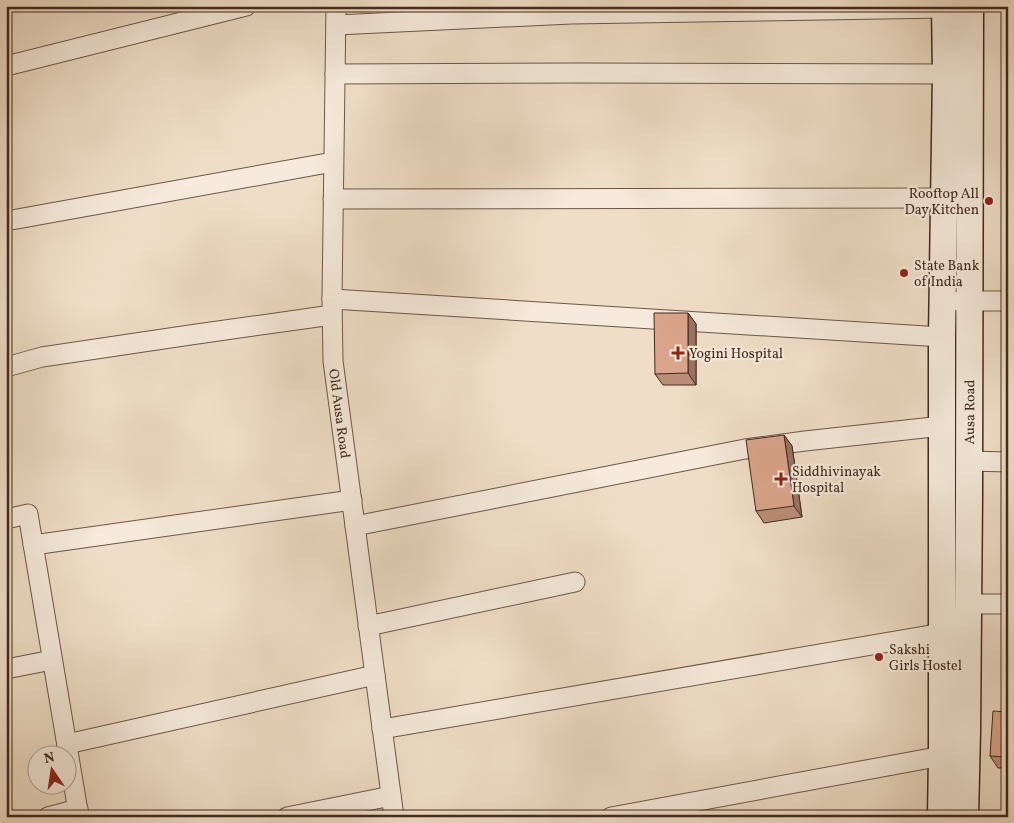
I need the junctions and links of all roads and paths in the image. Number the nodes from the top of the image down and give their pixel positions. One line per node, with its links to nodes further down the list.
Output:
1 (246, 6): 4 (street)
2 (953, 7): 3 (street); 6 (main road); 12 (main road, Ausa Road)
3 (336, 16): 5 (street, Old Ausa Road)
4 (6, 66)
5 (335, 74): 6 (street); 7 (street, Old Ausa Road)
6 (946, 74): 8 (main road)
7 (333, 162): 9 (street, Old Ausa Road); 10 (street)
8 (944, 198): 9 (street); 11 (main road)
9 (333, 199): 14 (street, Old Ausa Road)
10 (6, 221)
11 (942, 300): 12 (street); 15 (main road)
12 (970, 301): 13 (street); 18 (main road, Ausa Road)
13 (1008, 301)
14 (332, 307): 15 (street); 16 (street); 20 (street, Old Ausa Road)
15 (942, 337): 17 (main road)
16 (6, 367)
17 (942, 426): 22 (street); 28 (main road)
18 (969, 461): 19 (street); 25 (main road, Ausa Road)
19 (1008, 462)
20 (352, 500): 22 (street, Old Ausa Road); 23 (street)
21 (6, 519): 23 (street)
22 (355, 526): 27 (street, Old Ausa Road)
23 (33, 545): 29 (street)
24 (575, 582): 27 (street)
25 (968, 604): 26 (street); 42 (main road, Ausa Road)
26 (1008, 604)
27 (368, 626): 31 (street, Old Ausa Road)
28 (942, 633): 32 (street); 34 (main road)
29 (52, 660): 30 (street); 33 (street)
30 (6, 669)
31 (375, 675): 32 (street, Old Ausa Road); 33 (street)
32 (382, 728): 35 (street, Old Ausa Road)
33 (67, 744): 36 (street)
34 (942, 756): 40 (street); 41 (main road)
35 (391, 796): 38 (street); 39 (street, Old Ausa Road)
36 (78, 813): 37 (street)
37 (48, 817)
38 (287, 817)
39 (394, 817)
40 (610, 817)
41 (941, 817)
42 (965, 817)

